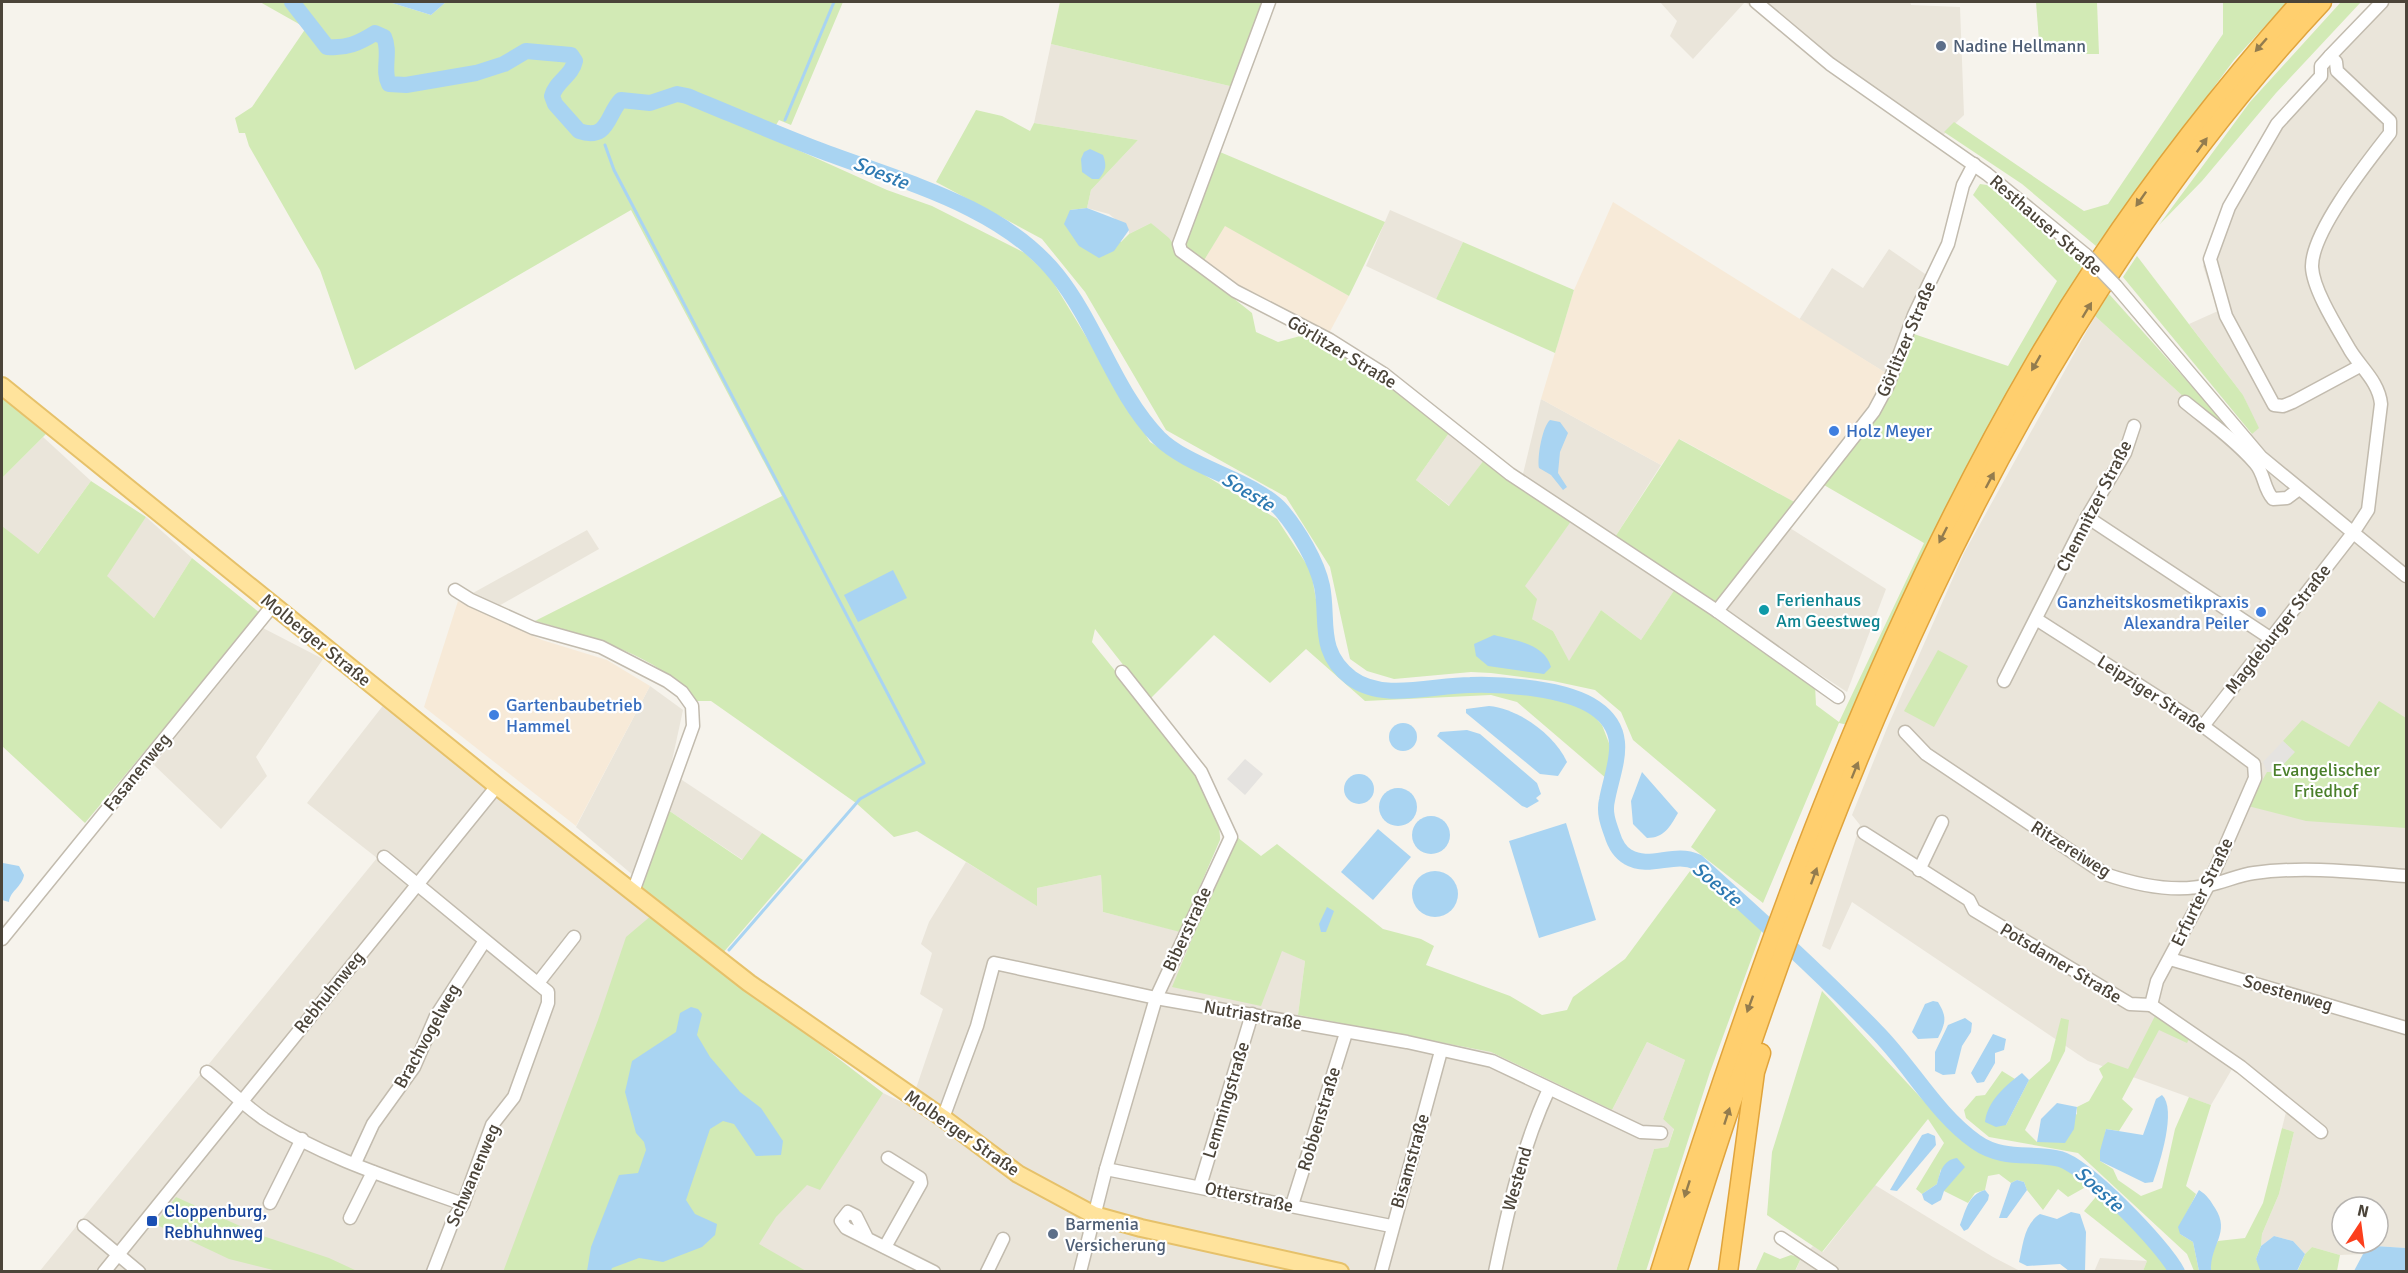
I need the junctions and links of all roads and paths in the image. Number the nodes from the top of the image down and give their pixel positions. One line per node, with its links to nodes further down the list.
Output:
1 (1269, 2): 20 (street, Görlitzer Straße)
2 (1756, 2): 9 (street, Resthauser Straße)
3 (2300, 2): 38 (highway, one-way to 38)
4 (2322, 2): 38 (highway, one-way to 4)
5 (2382, 2): 6 (street)
6 (2330, 56): 7 (street); 8 (street)
7 (2337, 71): 8 (street); 10 (street, Magdeburger Straße)
8 (2321, 76): 10 (street)
9 (1974, 164): 14 (street, Resthauser Straße, bridge); 20 (street, Görlitzer Straße)
10 (2360, 366): 16 (street, Magdeburger Straße)
11 (2, 386): 19 (main road, Molberger Straße)
12 (2184, 402): 14 (street)
13 (2134, 426): 15 (street, Chemnitzer Straße)
14 (2299, 489): 16 (street, Resthauser Straße)
15 (2087, 517): 21 (street, Chemnitzer Straße); 22 (street)
16 (2353, 533): 17 (street, Resthauser Straße); 22 (street, Magdeburger Straße)
17 (2406, 576)
18 (455, 590): 37 (street)
19 (273, 605): 29 (main road, Molberger Straße); 40 (street, Fasanenweg)
20 (1717, 611): 25 (street, Görlitzer Straße)
21 (2036, 619): 24 (street, Chemnitzer Straße); 26 (street, Leipziger Straße)
22 (2270, 638): 26 (street, Magdeburger Straße)
23 (1122, 672): 45 (street, Biberstraße)
24 (2004, 681)
25 (1838, 697)
26 (2203, 726): 28 (street, Leipziger Straße)
27 (1905, 732): 36 (street, Ritzereiweg)
28 (2255, 778): 36 (street, Erfurter Straße)
29 (497, 786): 35 (street, Rebhuhnweg); 37 (main road, Molberger Straße)
30 (1942, 822): 33 (street)
31 (1864, 833): 33 (street, Potsdamer Straße)
32 (384, 857): 35 (street)
33 (1920, 870): 46 (street, Potsdamer Straße)
34 (2406, 876): 36 (street, Ritzereiweg)
35 (417, 884): 41 (street); 53 (street, Rebhuhnweg)
36 (2208, 886): 43 (street, Erfurter Straße)
37 (633, 892): 54 (main road, Molberger Straße)
38 (1788, 923): 42 (highway)
39 (574, 937): 44 (street)
40 (2, 939)
41 (484, 942): 44 (street); 59 (street, Brachvogelweg)
42 (1777, 952): 84 (highway, one-way to 84); 85 (highway, one-way to 42); 86 (highway)
43 (2170, 959): 46 (street, Erfurter Straße); 48 (street, Soestenweg)
44 (538, 983): 64 (street, Schwanenweg)
45 (1156, 998): 47 (street, Nutriastraße); 54 (street, Nutriastraße); 60 (street, Biberstraße)
46 (2151, 1005): 55 (street, Potsdamer Straße)
47 (1252, 1014): 49 (street, Nutriastraße); 62 (street, Lemmingstraße)
48 (2406, 1028)
49 (1346, 1033): 50 (street, Nutriastraße); 65 (street, Robbenstraße)
50 (1441, 1051): 52 (street, Nutriastraße); 68 (street, Bisamstraße)
51 (207, 1072): 53 (street)
52 (1549, 1089): 56 (street, Nutriastraße); 83 (street, Westend)
53 (242, 1101): 57 (street); 74 (street, Rebhuhnweg)
54 (943, 1118): 66 (main road, Molberger Straße)
55 (2321, 1132)
56 (1661, 1133)
57 (302, 1139): 59 (street); 63 (street)
58 (888, 1158): 73 (street)
59 (355, 1163): 61 (street)
60 (1106, 1169): 62 (street, Otterstraße); 66 (street, Biberstraße)
61 (373, 1172): 64 (street); 67 (street)
62 (1200, 1186): 65 (street, Otterstraße)
63 (270, 1203)
64 (463, 1204): 77 (street, Schwanenweg)
65 (1292, 1206): 68 (street, Otterstraße)
66 (1094, 1215): 80 (street, Biberstraße); 81 (main road, Molberger Straße)
67 (350, 1218)
68 (1391, 1226): 82 (street, Bisamstraße)
69 (84, 1227): 74 (street)
70 (867, 1238): 73 (street)
71 (1781, 1238): 87 (street)
72 (1004, 1239): 79 (street)
73 (885, 1247): 78 (street)
74 (118, 1254): 75 (street, Rebhuhnweg); 76 (street)
75 (104, 1272)
76 (139, 1272)
77 (433, 1272)
78 (934, 1272)
79 (987, 1272)
80 (1080, 1272)
81 (1340, 1272)
82 (1381, 1272)
83 (1495, 1272)
84 (1660, 1272)
85 (1677, 1272)
86 (1728, 1272)
87 (1832, 1272)

